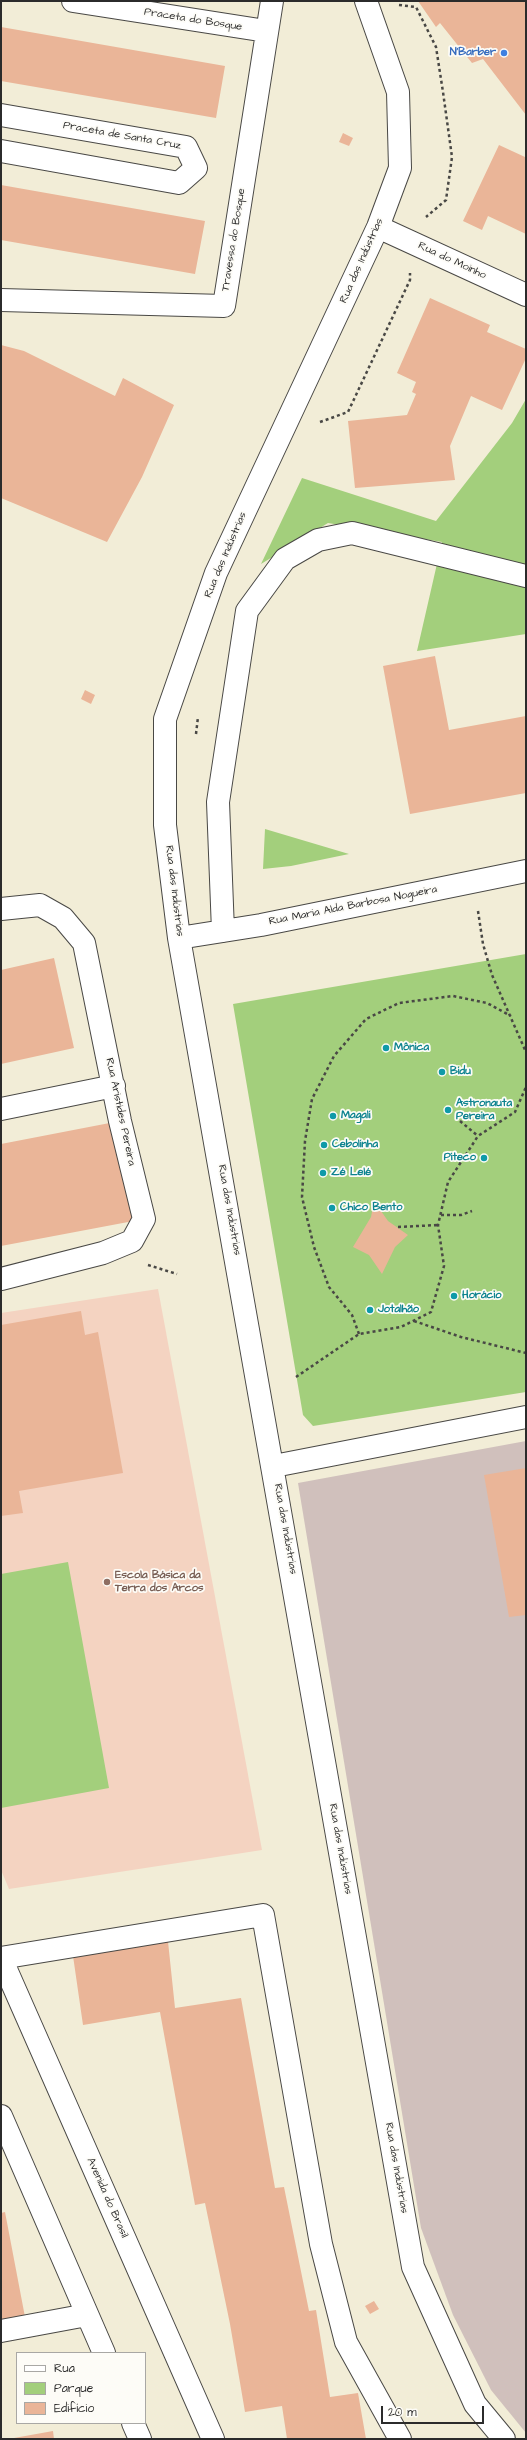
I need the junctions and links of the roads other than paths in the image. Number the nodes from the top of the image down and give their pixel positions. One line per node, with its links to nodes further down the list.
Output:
1 (73, 1): 4 (street, Praceta do Bosque)
2 (272, 1): 4 (street, Travessa do Bosque)
3 (366, 1): 7 (street, Rua das Indústrias)
4 (266, 32): 9 (street, Travessa do Bosque)
5 (1, 115): 6 (street, Praceta de Santa Cruz)
6 (1, 151)
7 (378, 227): 8 (street, Rua do Moinho); 14 (street, Rua das Indústrias)
8 (526, 295)
9 (1, 300)
10 (526, 576): 13 (street)
11 (526, 871): 13 (street, Rua Maria Alda Barbosa Nogueira)
12 (1, 910): 15 (street, Rua Aristides Pereira)
13 (223, 931): 14 (street, Rua Maria Alda Barbosa Nogueira)
14 (179, 938): 19 (street, Rua das Indústrias)
15 (114, 1086): 16 (street); 17 (street, Rua Aristides Pereira)
16 (1, 1109)
17 (1, 1279)
18 (526, 1417): 19 (street)
19 (274, 1466): 29 (street, Rua das Indústrias)
20 (1, 1958): 27 (street, Avenida do Brasil); 28 (street)
21 (1, 2116): 22 (street)
22 (87, 2315): 23 (street); 24 (street)
23 (1, 2331)
24 (104, 2352)
25 (133, 2424): 26 (street)
26 (140, 2439)
27 (214, 2439)
28 (400, 2439)
29 (504, 2439)

